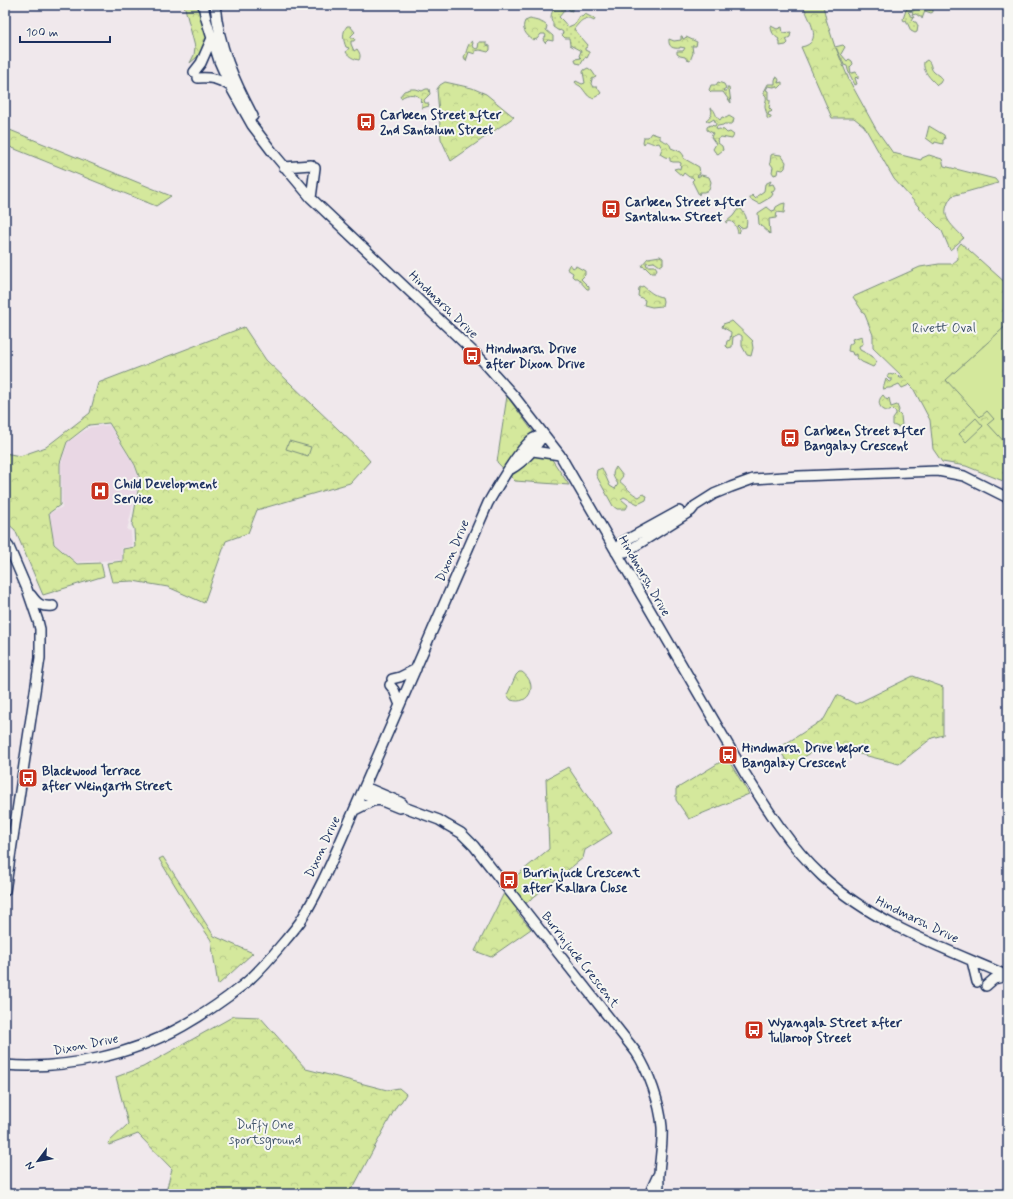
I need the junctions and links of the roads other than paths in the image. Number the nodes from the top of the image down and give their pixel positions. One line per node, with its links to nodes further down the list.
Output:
1 (203, 5): 3 (main road, Hindmarsh Drive)
2 (216, 5): 5 (main road, Hindmarsh Drive)
3 (212, 38): 4 (main road, Hindmarsh Drive); 4 (main road)
4 (230, 86): 5 (main road, Hindmarsh Drive)
5 (274, 154): 6 (main road, Hindmarsh Drive)
6 (284, 167): 7 (main road, Hindmarsh Drive); 7 (main road)
7 (312, 198): 8 (main road, Hindmarsh Drive)
8 (533, 421): 9 (main road, Hindmarsh Drive); 10 (main road)
9 (544, 435): 10 (main road, Dixon Drive); 11 (main road, Hindmarsh Drive)
10 (530, 448): 11 (main road); 17 (main road, Dixon Drive)
11 (560, 455): 14 (main road, Hindmarsh Drive)
12 (1008, 498): 14 (main road)
13 (5, 542): 15 (main road)
14 (616, 552): 24 (main road, Hindmarsh Drive)
15 (27, 589): 16 (main road); 23 (main road)
16 (54, 606)
17 (416, 669): 18 (main road, Dixon Drive); 18 (main road)
18 (400, 705): 19 (main road, Dixon Drive)
19 (371, 772): 20 (main road, Dixon Drive); 21 (main road)
20 (363, 790): 21 (main road, Burrinjuck Crescent); 22 (main road, Dixon Drive)
21 (382, 798): 22 (main road); 29 (main road, Burrinjuck Crescent)
22 (354, 810): 28 (main road, Dixon Drive)
23 (5, 891)
24 (972, 960): 25 (main road, Hindmarsh Drive); 26 (main road)
25 (1007, 976): 27 (main road)
26 (977, 982)
27 (986, 986)
28 (5, 1065)
29 (658, 1175): 30 (main road, Burrinjuck Crescent); 31 (main road, Burrinjuck Crescent)
30 (650, 1194)
31 (658, 1194)

